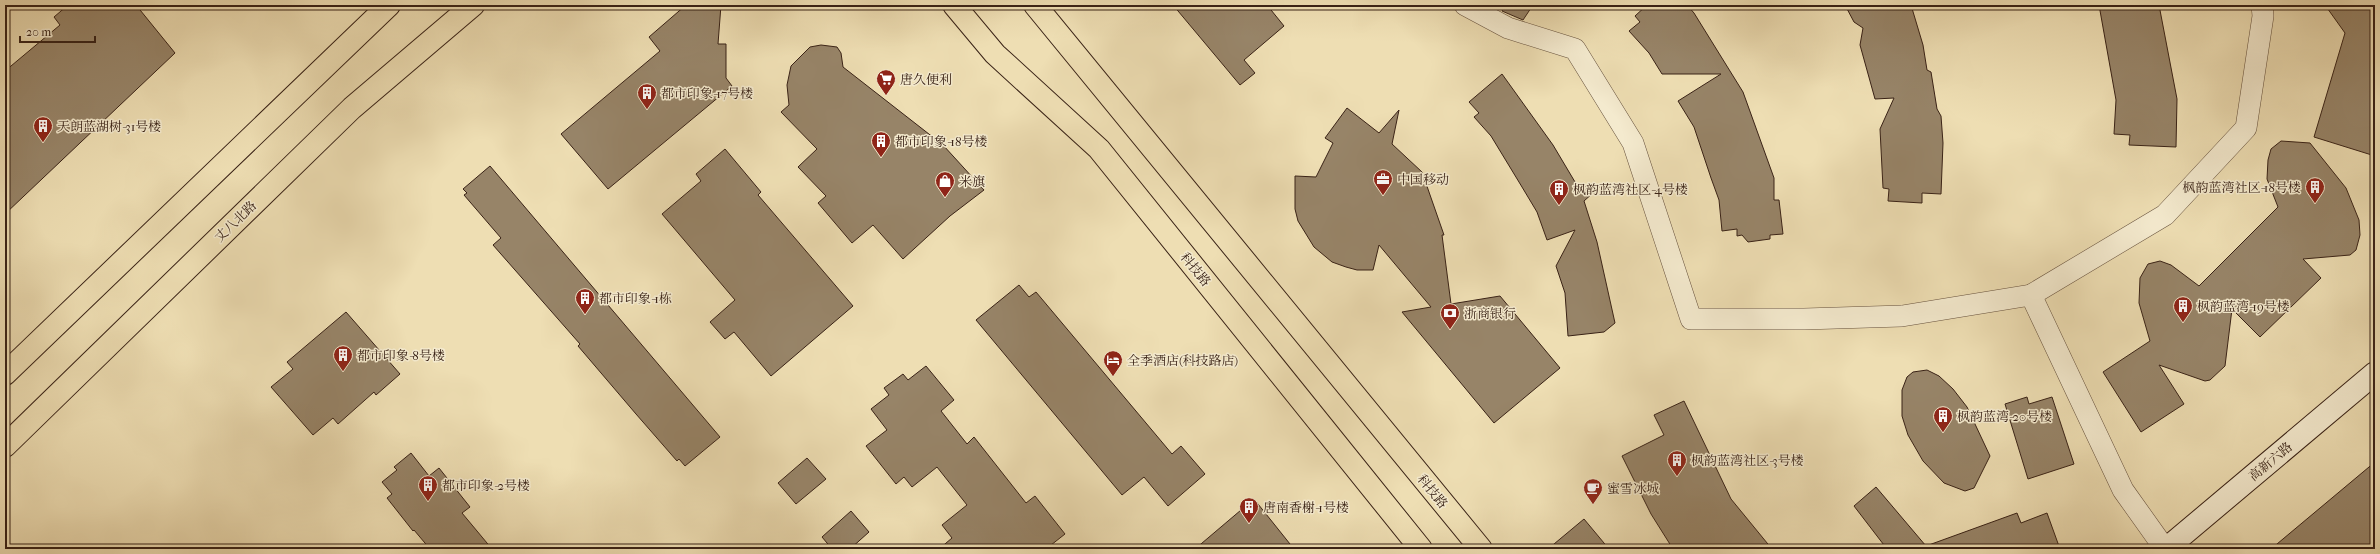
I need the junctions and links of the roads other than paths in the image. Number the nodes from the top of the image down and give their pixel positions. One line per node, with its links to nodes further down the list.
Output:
1 (389, 5): 9 (main road)
2 (473, 5): 10 (main road, 丈八北路)
3 (954, 5): 11 (main road, 科技路)
4 (1035, 5): 12 (main road, 科技路)
5 (1465, 5): 7 (street)
6 (2262, 5): 7 (street)
7 (2031, 295): 13 (street)
8 (2375, 373): 13 (street, 高新六路)
9 (5, 374)
10 (5, 446)
11 (1421, 549)
12 (1481, 549)
13 (2165, 549)

